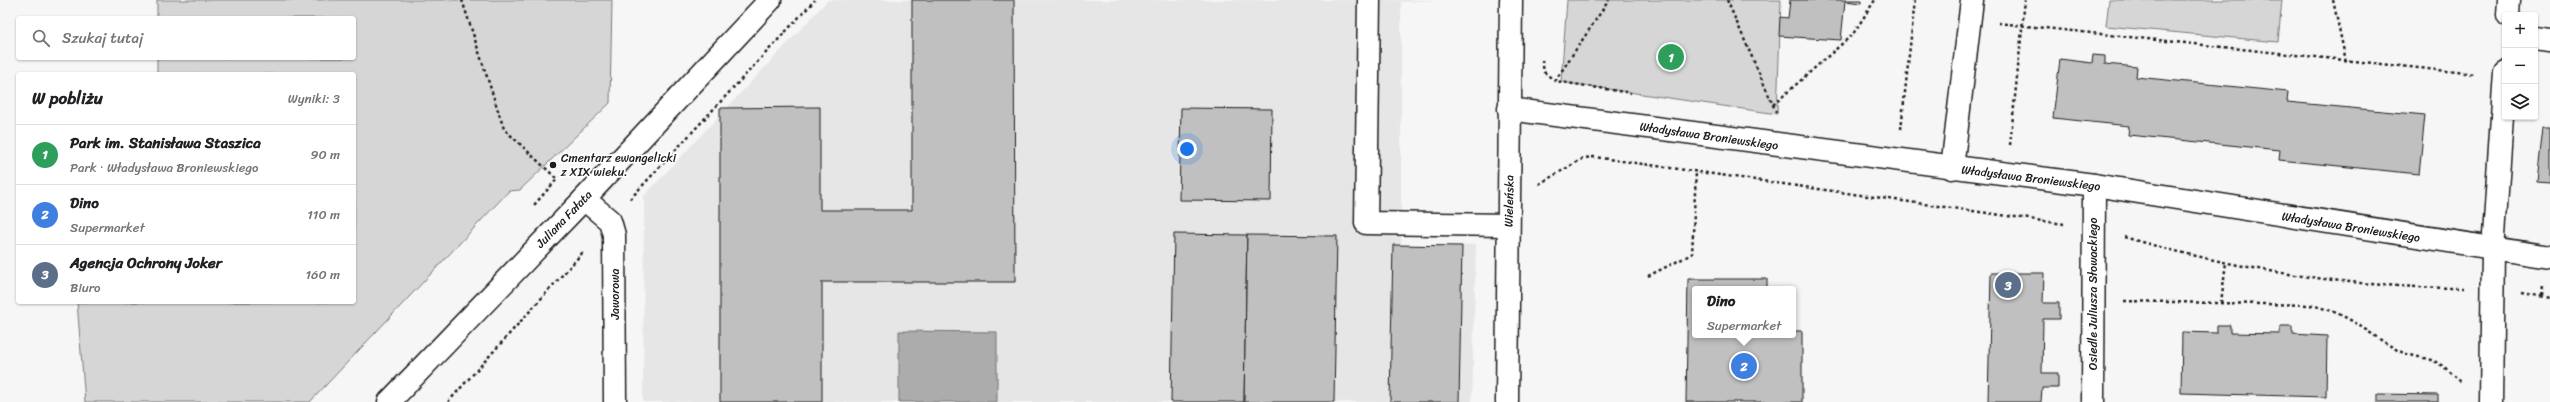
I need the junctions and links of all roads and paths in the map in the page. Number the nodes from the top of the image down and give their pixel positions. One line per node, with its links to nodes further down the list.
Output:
1 (462, 0): 32 (path)
2 (770, 0): 30 (street, Juliana Fałata)
3 (1369, 0): 33 (street)
4 (1511, 0): 23 (street, Wieleńska)
5 (1609, 0): 20 (path)
6 (1727, 0): 22 (path)
7 (1875, 0): 22 (path)
8 (1912, 0): 9 (path)
9 (1915, 0): 25 (path)
10 (2025, 0): 15 (path)
11 (2333, 0): 18 (path)
12 (2509, 0): 14 (street)
13 (1971, 10): 15 (path); 27 (street)
14 (2508, 12)
15 (2022, 26): 18 (path); 26 (path)
16 (2538, 38): 17 (street)
17 (2550, 40)
18 (2346, 61): 19 (path)
19 (2502, 78)
20 (1555, 81)
21 (2505, 84): 36 (street)
22 (1773, 105): 24 (path)
23 (1510, 109): 27 (street, Władysława Broniewskiego); 31 (street, Wieleńska)
24 (1777, 114)
25 (1900, 132)
26 (2010, 147)
27 (1952, 168): 29 (street, Władysława Broniewskiego)
28 (1696, 172): 31 (path); 34 (path); 40 (path)
29 (2094, 186): 34 (street, Osiedle Juliusza Słowackiego); 36 (street, Władysława Broniewskiego)
30 (584, 199): 35 (street, Juliana Fałata); 46 (street, Jaworowa)
31 (1509, 201): 33 (street, Wieleńska)
32 (533, 206)
33 (1508, 225): 47 (street, Wieleńska)
34 (2094, 228): 38 (path); 42 (street, Osiedle Juliusza Słowackiego)
35 (536, 248): 39 (path); 45 (street, Juliana Fałata)
36 (2493, 250): 37 (street, Władysława Broniewskiego); 41 (street)
37 (2550, 257)
38 (2226, 262): 41 (path); 43 (path)
39 (563, 273)
40 (1648, 276)
41 (2493, 288): 49 (street)
42 (2093, 300): 43 (path); 48 (street, Osiedle Juliusza Słowackiego)
43 (2221, 303): 44 (path)
44 (2462, 384)
45 (389, 402)
46 (615, 402)
47 (1507, 402)
48 (2093, 402)
49 (2491, 402)

